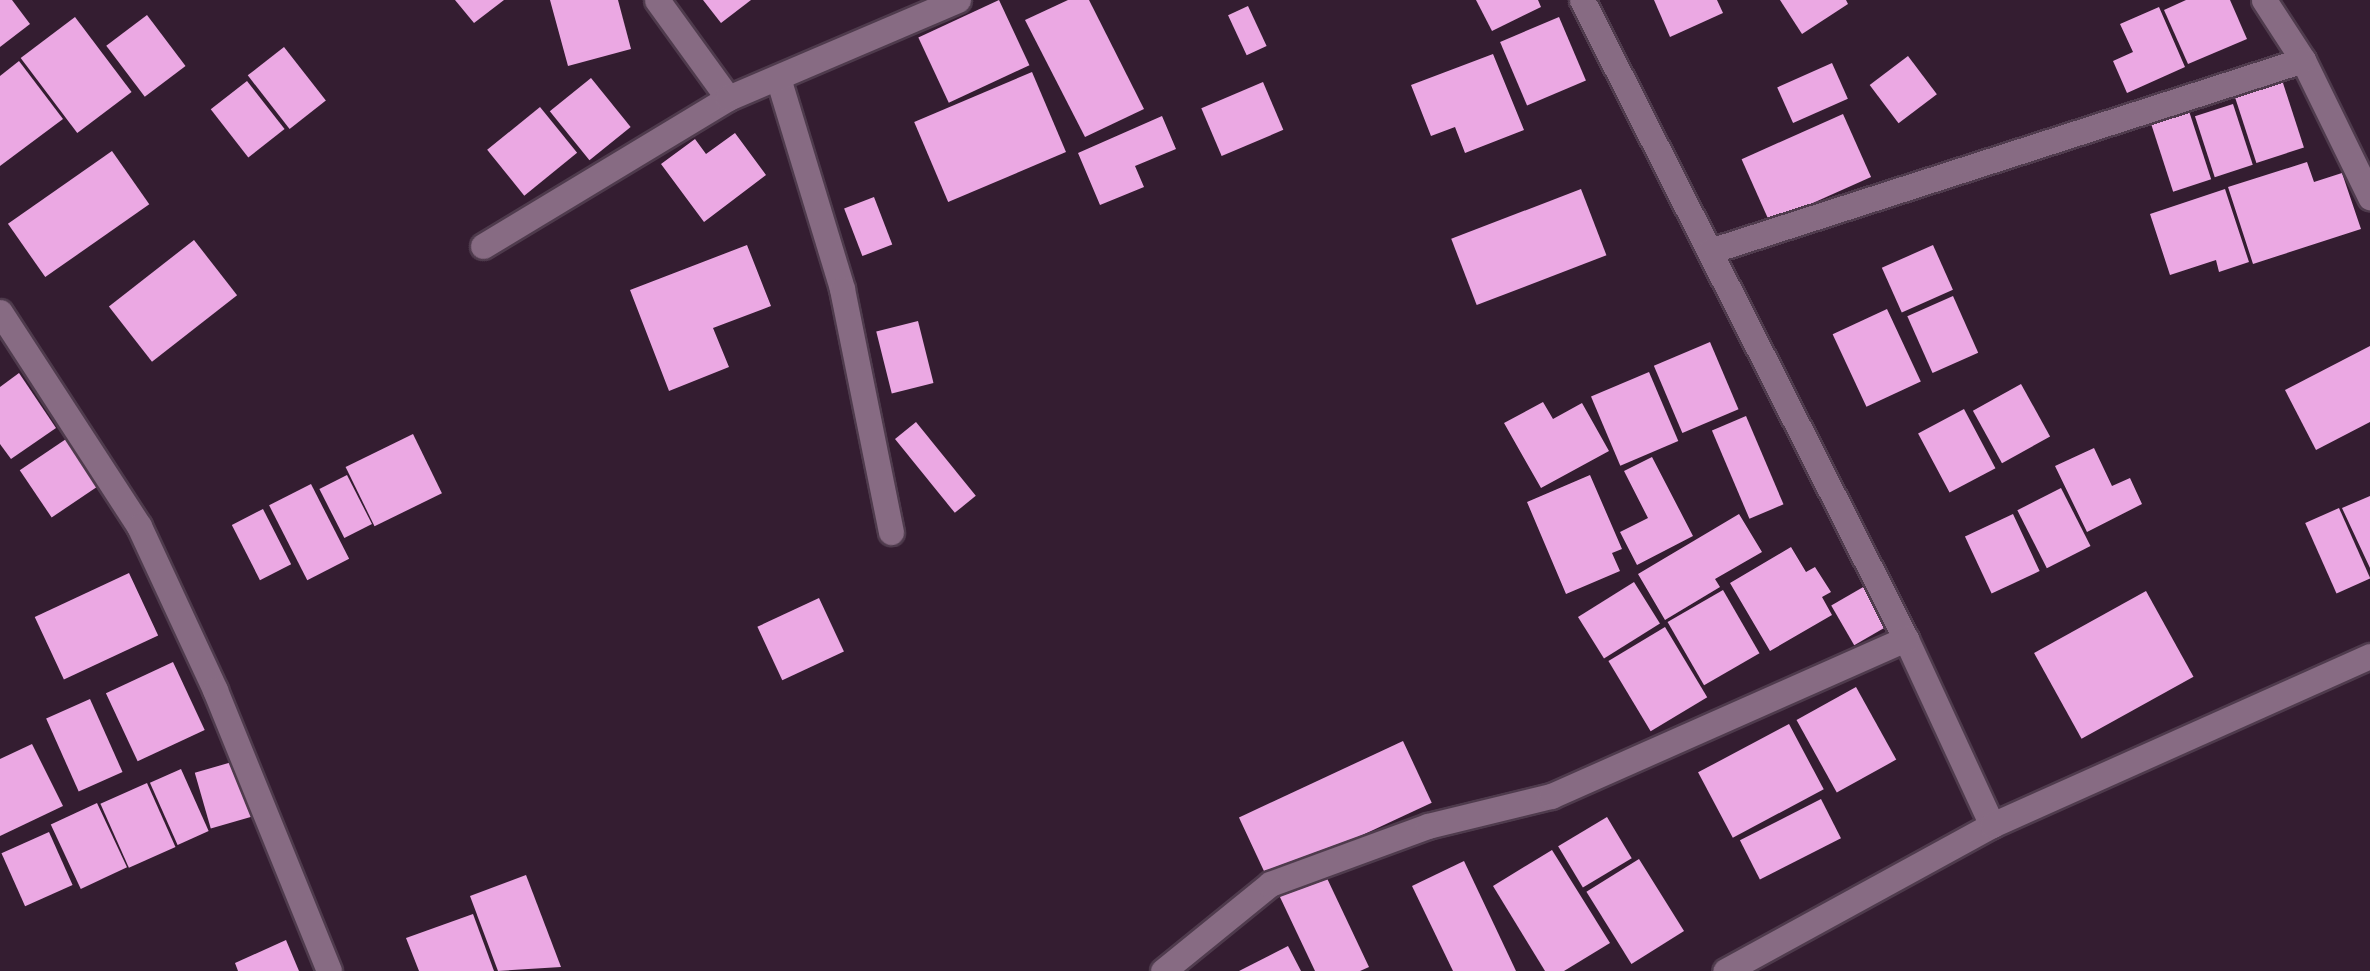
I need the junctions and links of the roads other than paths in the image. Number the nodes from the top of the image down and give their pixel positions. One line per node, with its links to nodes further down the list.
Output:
1 (657, 0): 7 (street)
2 (958, 0): 6 (street)
3 (1582, 0): 10 (street)
4 (2264, 0): 5 (street)
5 (2303, 60): 8 (street); 10 (street)
6 (779, 81): 7 (street); 12 (street)
7 (728, 98): 9 (street)
8 (2370, 197)
9 (483, 246)
10 (1710, 251): 13 (street)
11 (0, 312): 16 (street)
12 (891, 532)
13 (1906, 639): 15 (street); 17 (street)
14 (2370, 656): 15 (street)
15 (1992, 826): 18 (street)
16 (329, 971)
17 (1163, 971)
18 (1725, 971)

